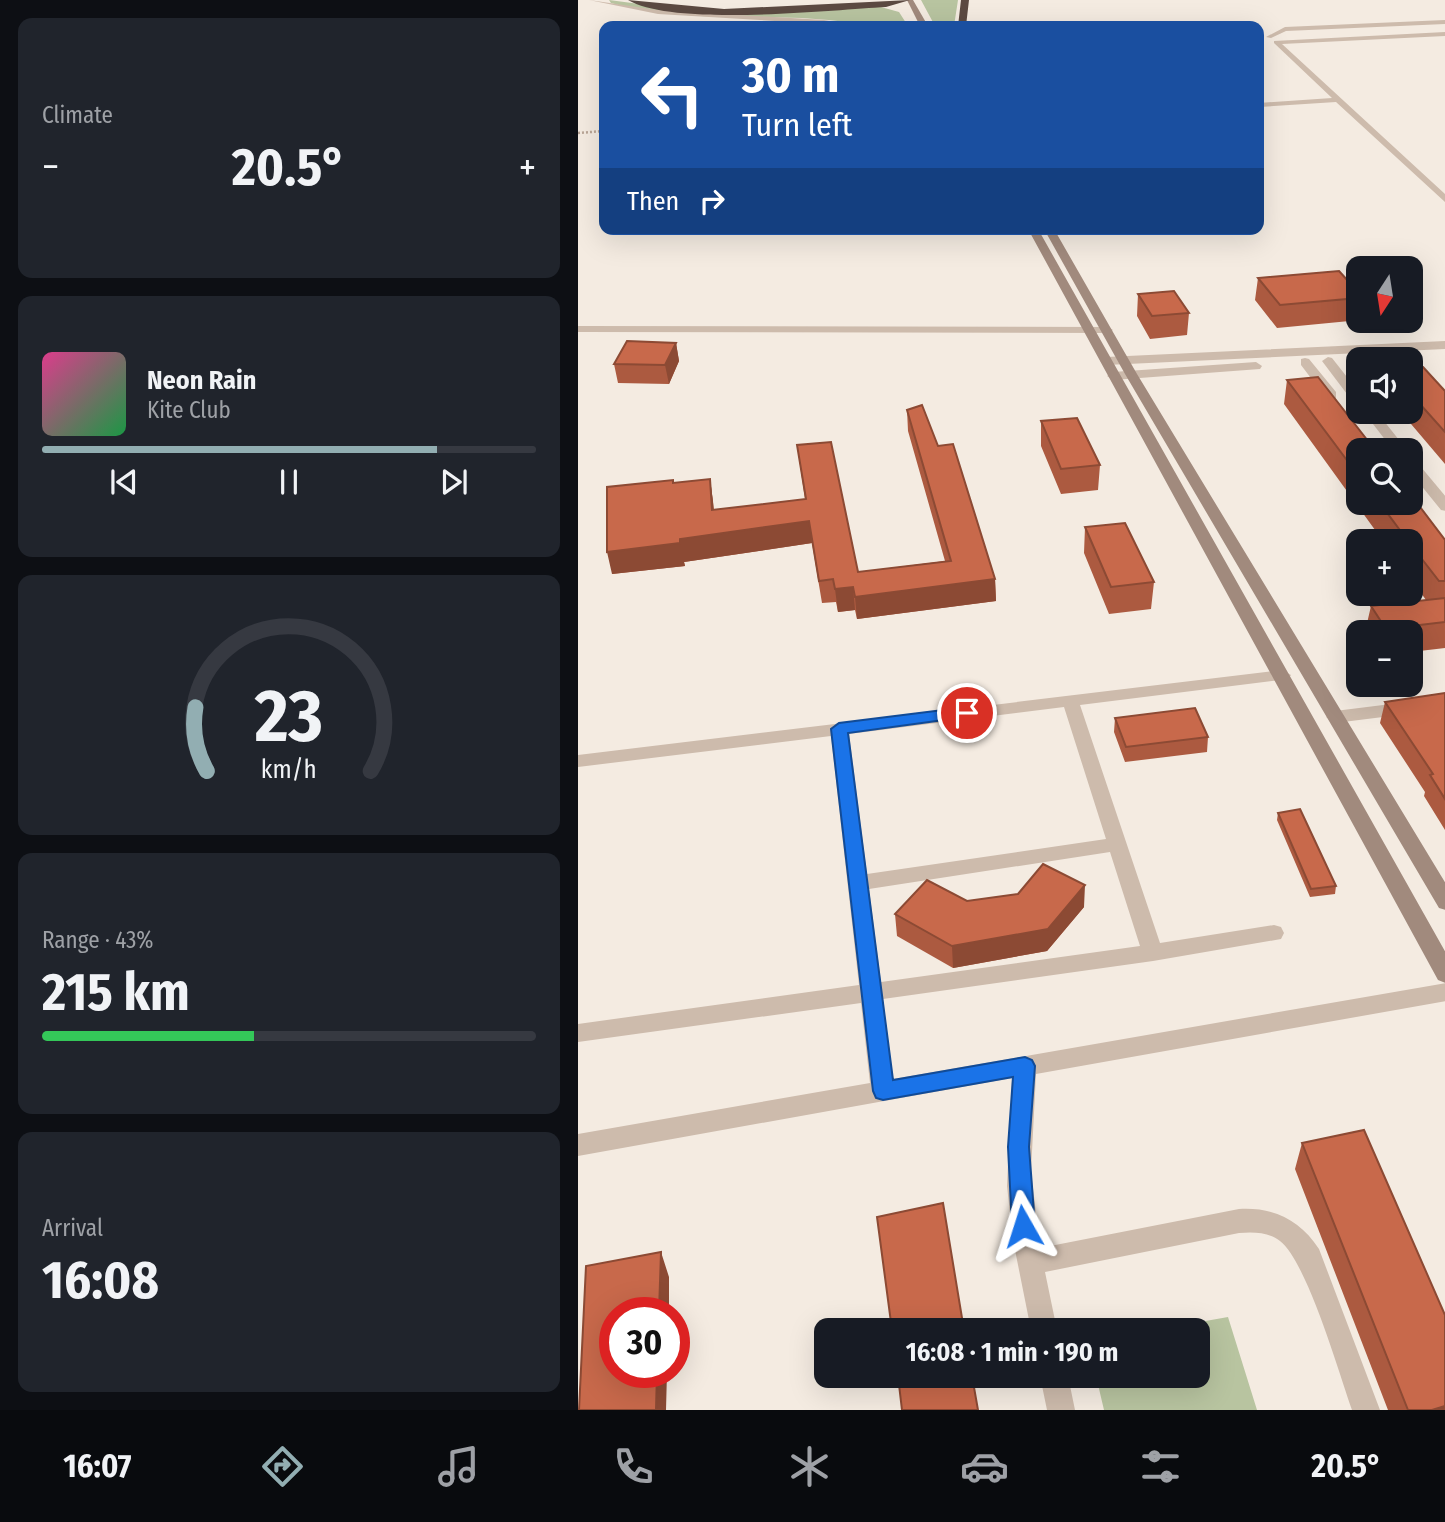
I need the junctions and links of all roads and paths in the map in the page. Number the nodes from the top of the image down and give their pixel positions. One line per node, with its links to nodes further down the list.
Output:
1 (592, 0): 9 (lane)
2 (632, 0): 7 (highway)
3 (682, 0): 4 (highway)
4 (855, 0)
5 (906, 0): 7 (highway); 8 (main road); 11 (main road)
6 (965, 0): 12 (highway)
7 (886, 4): 8 (highway)
8 (908, 11): 10 (main road)
9 (809, 21)
10 (913, 21)
11 (921, 21)
12 (963, 21)
13 (1445, 22): 15 (lane)
14 (1445, 34): 15 (lane)
15 (1267, 40): 16 (lane)
16 (1336, 100): 17 (lane); 20 (lane)
17 (1264, 105)
18 (599, 131): 19 (path)
19 (578, 133)
20 (1445, 200)
21 (1035, 235): 25 (main road)
22 (1053, 235): 24 (main road)
23 (578, 329): 25 (lane)
24 (1108, 330): 25 (lane); 32 (main road)
25 (1090, 332): 32 (main road)
26 (1445, 345): 32 (street)
27 (1445, 356): 28 (street)
28 (1423, 357)
29 (1346, 360): 30 (street)
30 (1328, 361): 31 (street); 33 (street)
31 (1305, 362): 32 (street); 34 (street)
32 (1119, 368): 39 (main road); 42 (main road)
33 (1346, 384)
34 (1339, 406)
35 (1379, 424): 36 (street)
36 (1390, 438)
37 (1423, 479): 38 (street)
38 (1445, 507)
39 (1282, 675): 40 (street); 50 (main road)
40 (1070, 700): 43 (street); 45 (street)
41 (1445, 703): 42 (street)
42 (1336, 717): 47 (main road)
43 (839, 729): 44 (street); 46 (street)
44 (578, 761)
45 (1117, 844): 46 (street); 49 (street)
46 (858, 883): 51 (street)
47 (1445, 902)
48 (1274, 933): 49 (street)
49 (1153, 953): 51 (street)
50 (1445, 974)
51 (871, 991): 53 (street); 55 (street)
52 (1445, 992): 54 (street)
53 (578, 1033)
54 (1025, 1066): 55 (street); 57 (street)
55 (883, 1091): 56 (street)
56 (578, 1145)
57 (1030, 1262): 58 (street); 61 (street)
58 (1042, 1318)
59 (1056, 1388): 60 (street)
60 (1061, 1410)
61 (1366, 1410)

